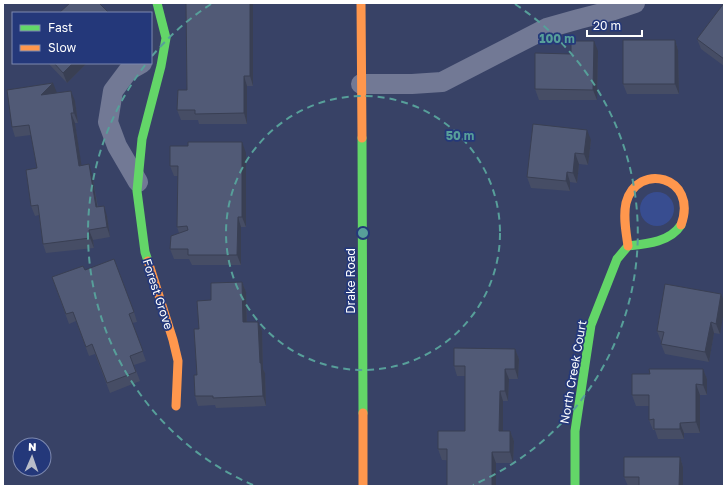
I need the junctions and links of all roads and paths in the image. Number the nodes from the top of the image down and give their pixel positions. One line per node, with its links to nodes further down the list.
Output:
1 (157, 3): 4 (street, Forest Grove)
2 (361, 3): 7 (street, Drake Road)
3 (634, 3): 7 (street)
4 (166, 38): 5 (street); 8 (street, Forest Grove)
5 (152, 57)
6 (140, 64): 8 (street, Forest Grove)
7 (361, 84): 11 (street, Drake Road)
8 (138, 182): 10 (street, Forest Grove)
9 (628, 246): 9 (street); 12 (street, North Creek Court)
10 (176, 406)
11 (363, 486)
12 (575, 486)

